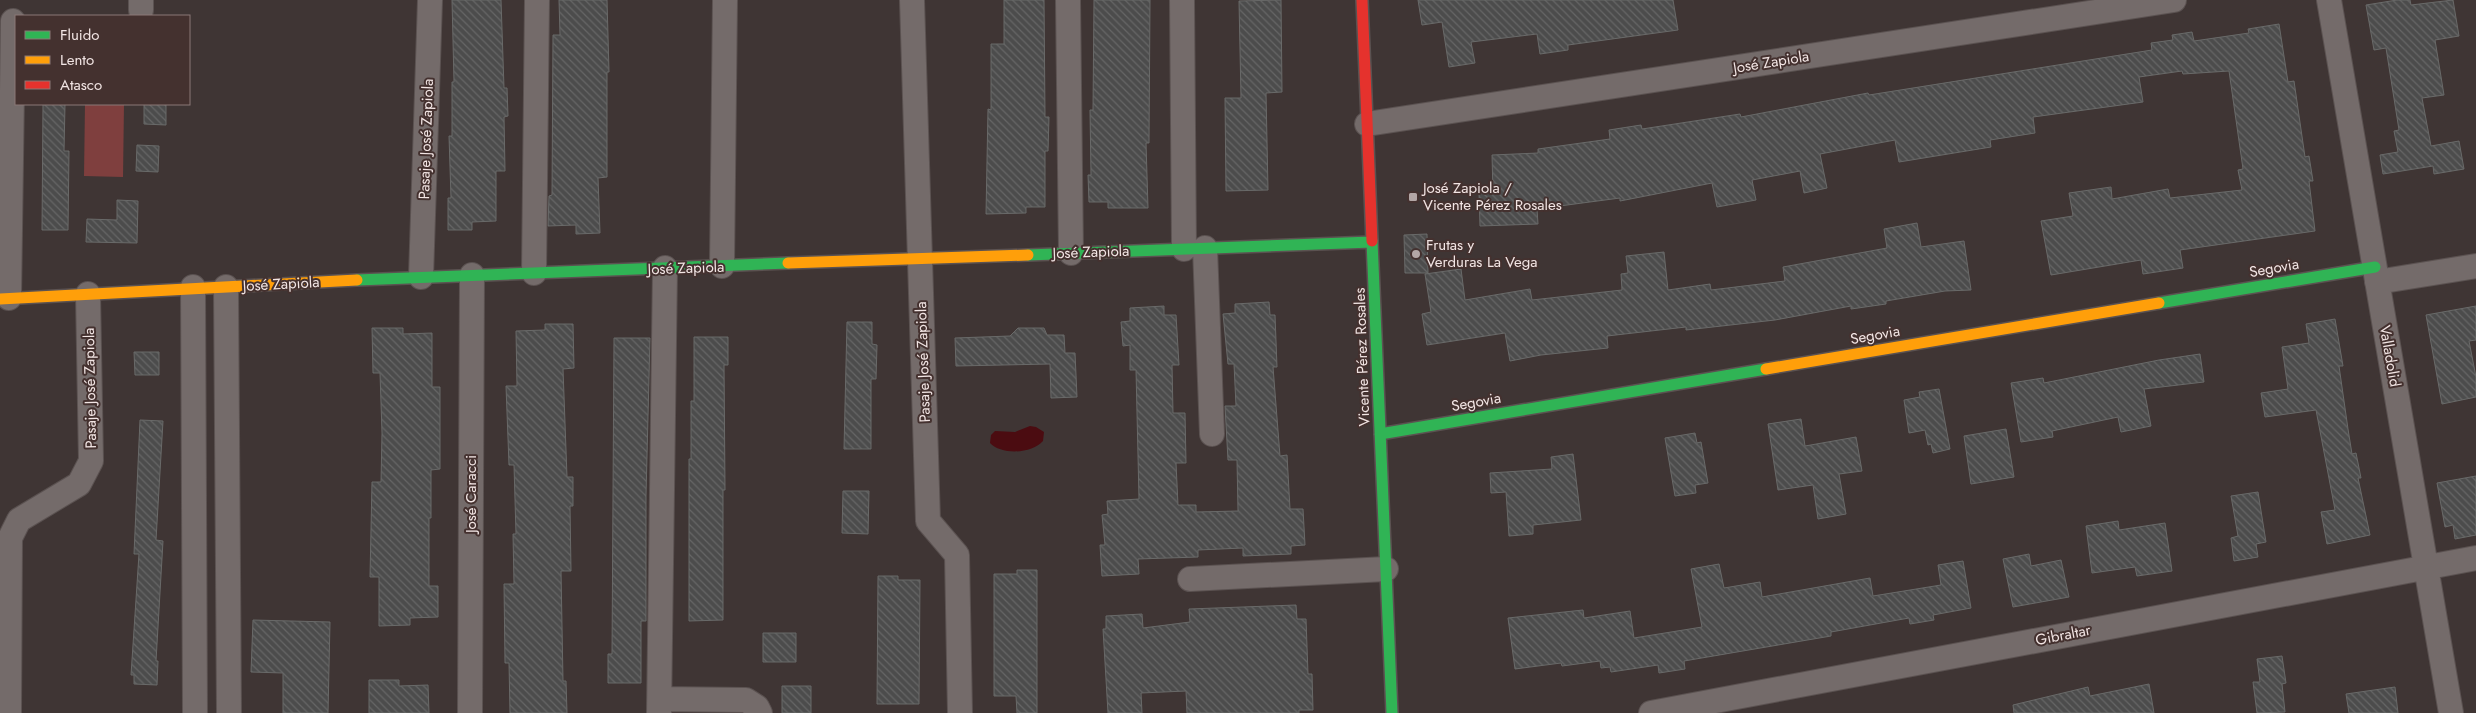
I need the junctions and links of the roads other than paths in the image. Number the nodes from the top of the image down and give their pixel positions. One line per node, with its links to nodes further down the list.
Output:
1 (430, 0): 22 (street, Pasaje José Zapiola)
2 (537, 0): 19 (street)
3 (725, 0): 16 (street)
4 (912, 0): 15 (street, Pasaje José Zapiola)
5 (1068, 0): 14 (street)
6 (1182, 0): 13 (street)
7 (1362, 0): 11 (street, Vicente Pérez Rosales)
8 (2174, 0): 11 (street, José Zapiola)
9 (2329, 0): 20 (street, Valladolid)
10 (13, 21): 26 (street)
11 (1367, 124): 12 (street, Vicente Pérez Rosales)
12 (1372, 242): 13 (street, José Zapiola); 28 (street, Vicente Pérez Rosales)
13 (1194, 248): 14 (street, José Zapiola); 27 (street)
14 (1071, 253): 15 (street, José Zapiola)
15 (920, 259): 16 (street, José Zapiola); 39 (street, Pasaje José Zapiola)
16 (722, 266): 18 (street, José Zapiola)
17 (2476, 266): 20 (street)
18 (665, 268): 19 (street, José Zapiola); 33 (street)
19 (534, 273): 21 (street, José Zapiola)
20 (2376, 274): 28 (street, Segovia); 30 (street, Valladolid)
21 (472, 275): 22 (street, José Zapiola); 37 (street, José Caracci)
22 (421, 277): 24 (street, José Zapiola)
23 (193, 287): 24 (street, José Zapiola); 25 (street, José Zapiola); 35 (street)
24 (226, 287): 36 (street)
25 (88, 294): 26 (street, José Zapiola); 34 (street, Pasaje José Zapiola)
26 (4, 299)
27 (1212, 434)
28 (1380, 434): 31 (street, Vicente Pérez Rosales)
29 (2476, 558): 30 (street, Gibraltar)
30 (2426, 566): 41 (street, Gibraltar); 42 (street, Valladolid)
31 (1386, 569): 32 (street); 40 (street, Vicente Pérez Rosales)
32 (1190, 579)
33 (659, 706): 38 (street)
34 (9, 713)
35 (195, 713)
36 (228, 713)
37 (470, 713)
38 (760, 713)
39 (960, 713)
40 (1392, 713)
41 (1651, 713)
42 (2450, 713)

